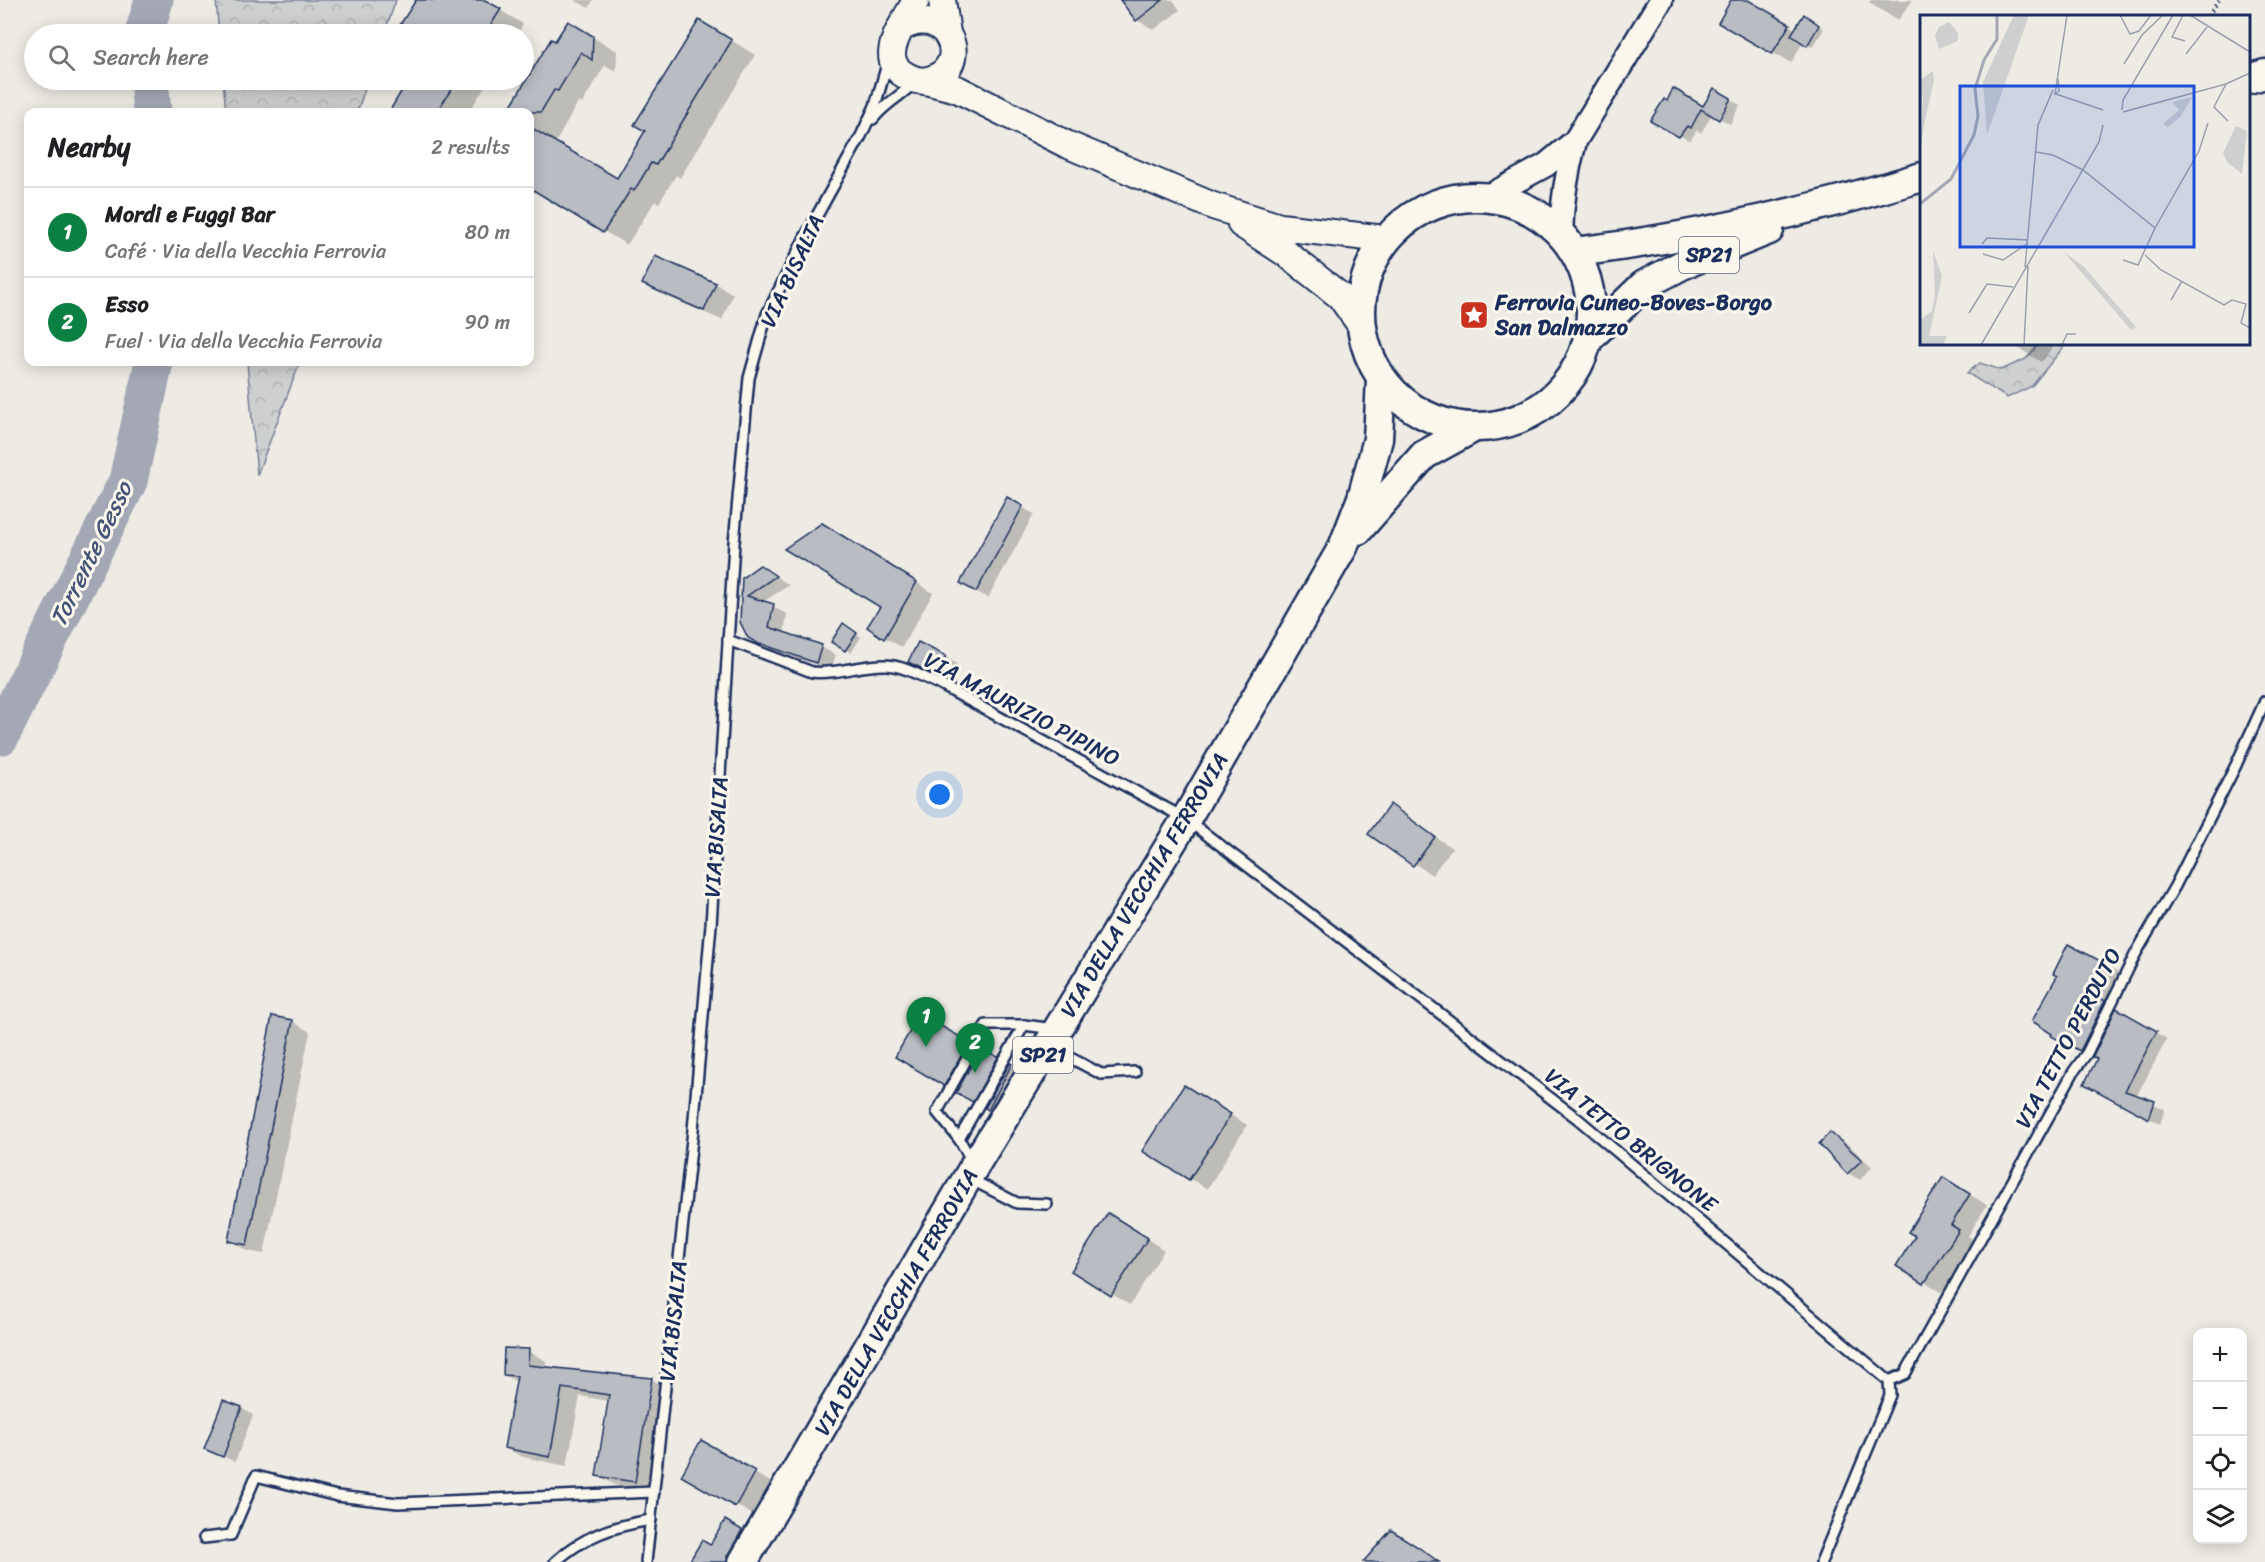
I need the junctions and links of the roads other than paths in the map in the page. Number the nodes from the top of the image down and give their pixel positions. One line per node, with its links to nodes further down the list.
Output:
1 (916, 0): 4 (main road, VIA BISALTA)
2 (942, 0): 5 (main road, VIA BISALTA)
3 (1660, 0): 11 (street)
4 (897, 36): 5 (main road); 8 (main road); 10 (lane, VIA BISALTA)
5 (949, 38): 8 (main road, VIA BISALTA); 9 (main road)
6 (2265, 74): 7 (main road)
7 (2250, 78)
8 (921, 81): 9 (main road); 10 (lane, VIA BISALTA)
9 (1002, 111): 15 (main road)
10 (861, 136): 23 (lane, VIA BISALTA)
11 (1575, 141): 13 (street); 17 (street)
12 (1920, 178): 14 (main road)
13 (1487, 197): 16 (main road); 17 (main road)
14 (1847, 200): 17 (main road, SP21); 19 (main road, SP21)
15 (1213, 206): 16 (main road); 18 (main road)
16 (1385, 239): 18 (main road)
17 (1568, 243): 19 (main road)
18 (1360, 324): 20 (main road)
19 (1589, 338): 21 (main road)
20 (1381, 379): 21 (main road); 22 (main road, VIA DELLA VECCHIA FERROVIA / SP21)
21 (1473, 428): 22 (main road, VIA DELLA VECCHIA FERROVIA / SP21)
22 (1343, 547): 25 (main road, VIA DELLA VECCHIA FERROVIA / SP21)
23 (728, 640): 25 (lane, VIA MAURIZIO PIPINO); 33 (lane, VIA BISALTA)
24 (2265, 701): 32 (lane, VIA TETTO PERDUTO)
25 (1186, 819): 27 (main road, VIA DELLA VECCHIA FERROVIA / SP21); 32 (lane, VIA TETTO BRIGNONE)
26 (1024, 1025): 27 (lane); 29 (lane); 29 (lane)
27 (1052, 1037): 28 (lane); 30 (main road, VIA DELLA VECCHIA FERROVIA / SP21)
28 (1135, 1072)
29 (959, 1139): 30 (lane)
30 (971, 1171): 31 (lane); 38 (main road, VIA DELLA VECCHIA FERROVIA / SP21)
31 (1047, 1204)
32 (1889, 1382): 39 (lane)
33 (654, 1492): 34 (lane, VIA BISALTA); 35 (lane)
34 (651, 1520): 36 (lane); 37 (lane, VIA BISALTA)
35 (204, 1538)
36 (555, 1562)
37 (646, 1562)
38 (743, 1562)
39 (1821, 1562)

